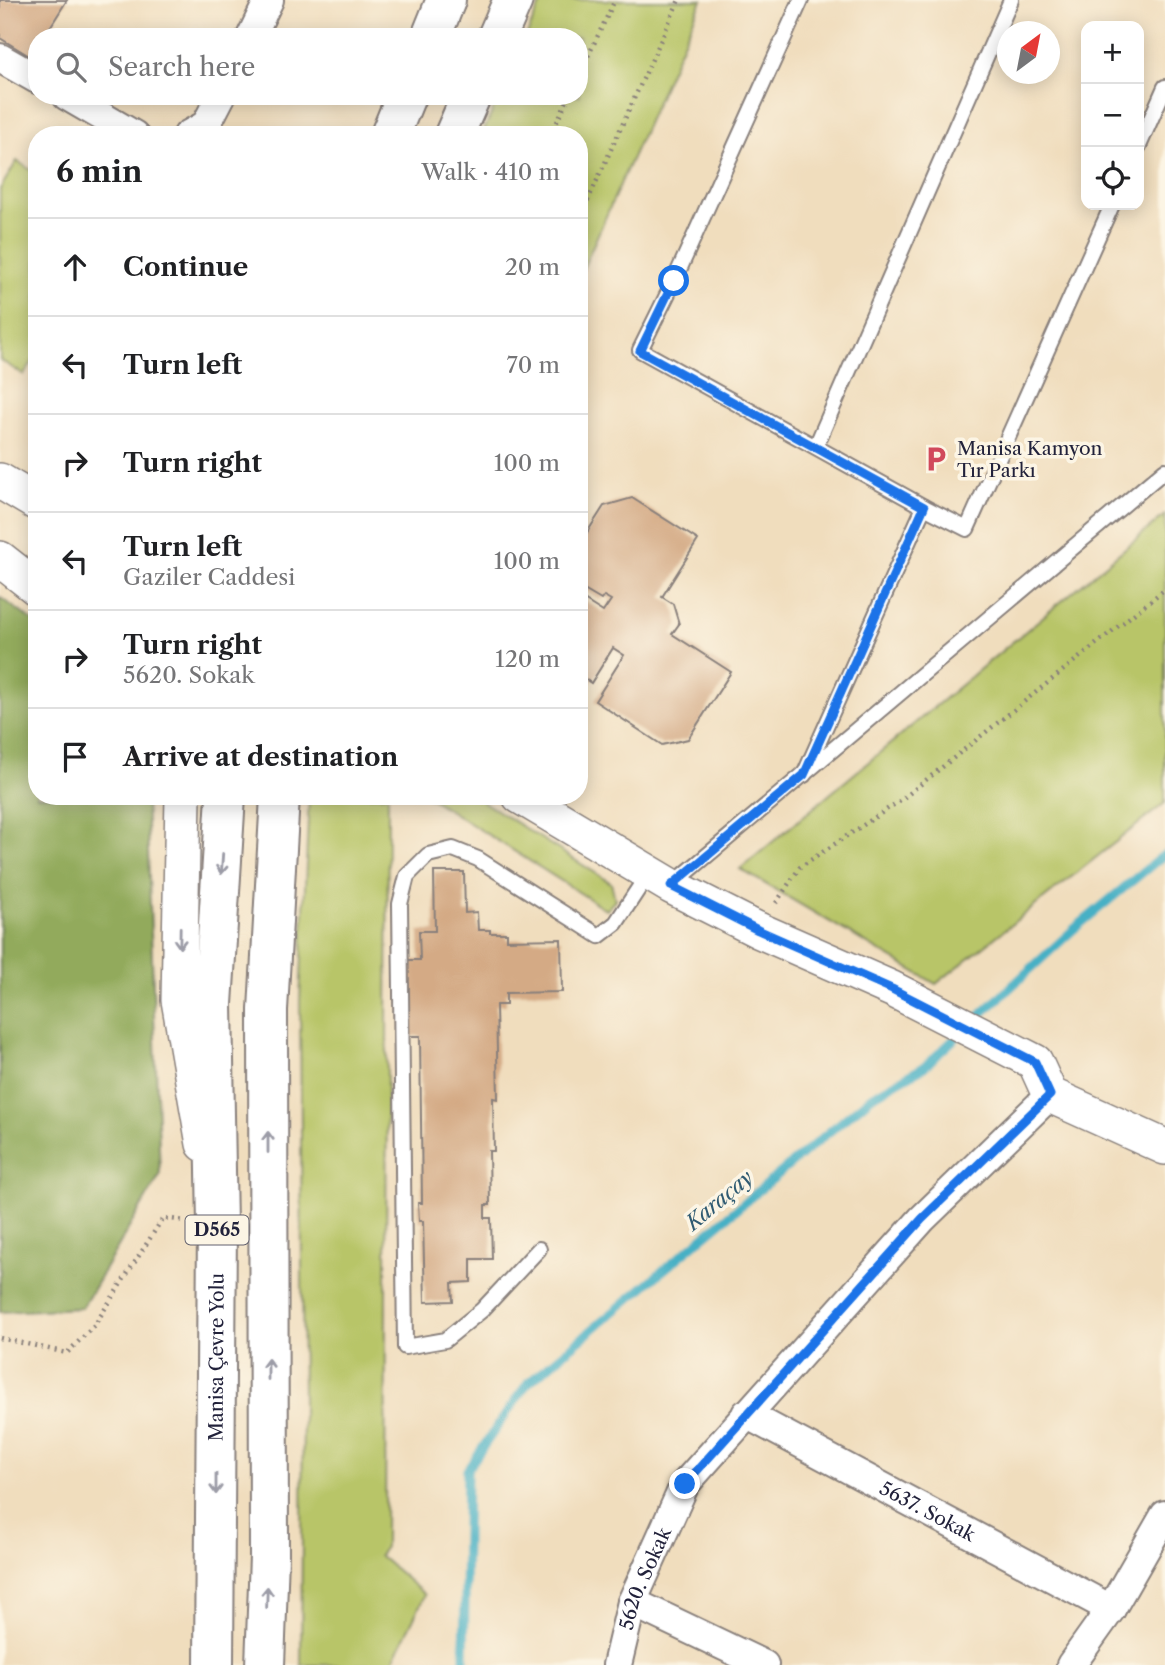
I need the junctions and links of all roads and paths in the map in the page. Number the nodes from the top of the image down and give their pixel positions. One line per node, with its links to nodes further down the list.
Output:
1 (269, 0): 8 (street)
2 (446, 0): 9 (highway)
3 (513, 0): 10 (highway)
4 (615, 0): 11 (path)
5 (679, 0): 26 (path)
6 (801, 0): 28 (lane)
7 (1010, 0): 28 (lane)
8 (255, 28)
9 (435, 28)
10 (501, 28)
11 (588, 56)
12 (0, 58): 13 (street)
13 (28, 74)
14 (1165, 87): 25 (lane)
15 (82, 105): 20 (street)
16 (216, 105): 21 (street)
17 (402, 105): 22 (highway)
18 (467, 105): 23 (highway)
19 (565, 105): 24 (path)
20 (119, 126)
21 (204, 126)
22 (394, 126)
23 (458, 126)
24 (555, 126)
25 (1144, 135)
26 (588, 200)
27 (1110, 210): 32 (lane)
28 (816, 446): 32 (lane)
29 (1165, 470): 36 (lane)
30 (0, 481): 31 (street)
31 (28, 498)
32 (924, 507): 36 (lane)
33 (0, 559): 34 (street)
34 (28, 581)
35 (1165, 589): 42 (path)
36 (804, 775): 41 (lane)
37 (183, 805): 45 (street, one-way to 45)
38 (225, 805): 45 (highway, Manisa Çevre Yolu / D565, one-way to 45)
39 (279, 805): 53 (highway, D565, one-way to 39)
40 (535, 805): 41 (street)
41 (660, 880): 42 (street); 46 (lane)
42 (758, 930): 43 (street)
43 (1050, 1095): 44 (street); 48 (street, 5620. Sokak)
44 (1165, 1147)
45 (218, 1225): 47 (path); 52 (highway, Manisa Çevre Yolu / D565, one-way to 52)
46 (539, 1249)
47 (0, 1338)
48 (746, 1414): 50 (street, 5620. Sokak); 51 (street, 5637. Sokak)
49 (1165, 1515): 51 (street)
50 (632, 1602): 54 (street, 5620. Sokak); 55 (street)
51 (1111, 1609): 56 (street)
52 (214, 1665)
53 (265, 1665)
54 (617, 1665)
55 (764, 1665)
56 (1071, 1665)

